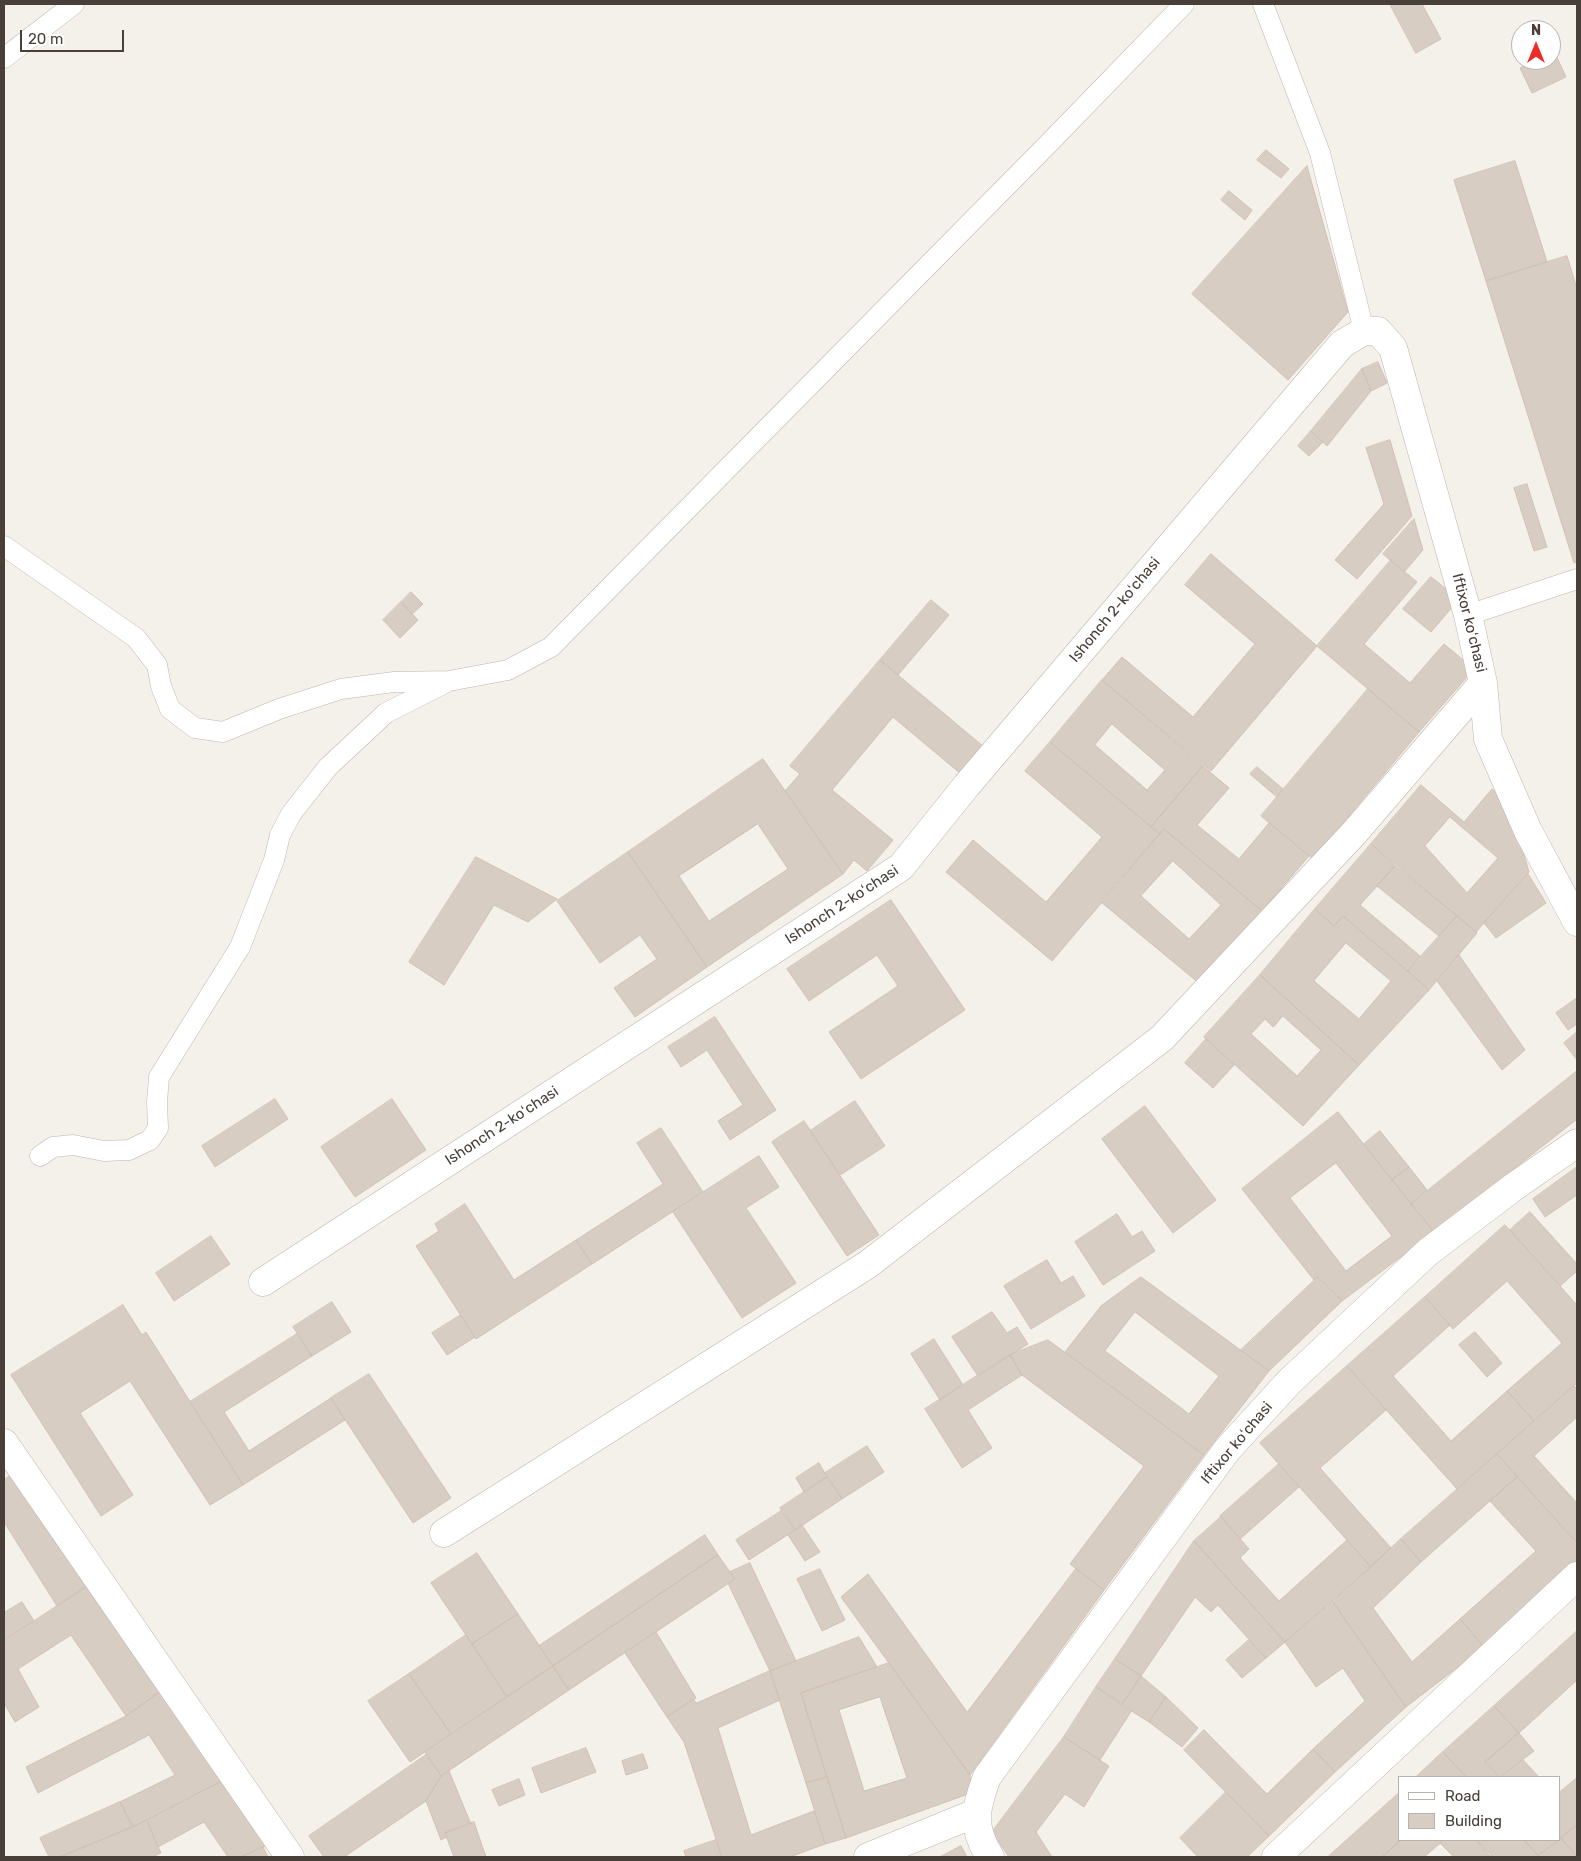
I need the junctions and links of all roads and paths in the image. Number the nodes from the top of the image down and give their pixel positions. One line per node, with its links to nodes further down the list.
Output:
1 (74, 4): 4 (lane)
2 (1184, 4): 9 (lane)
3 (1263, 4): 5 (lane)
4 (4, 58)
5 (1364, 331): 8 (street, Iftixor koʻchasi); 14 (street, Ishonch 2-koʻchasi)
6 (4, 546): 9 (lane)
7 (1577, 579): 8 (lane)
8 (1468, 615): 10 (street, Iftixor koʻchasi)
9 (449, 681): 13 (lane)
10 (1484, 683): 11 (street, Iftixor koʻchasi); 16 (street)
11 (1577, 922)
12 (1577, 1143): 18 (street, Iftixor koʻchasi)
13 (40, 1156)
14 (263, 1282)
15 (4, 1443): 19 (street)
16 (444, 1533)
17 (1577, 1576): 22 (street)
18 (976, 1813): 20 (street); 21 (street, Iftixor koʻchasi)
19 (290, 1857)
20 (868, 1857)
21 (990, 1857)
22 (1276, 1857)

